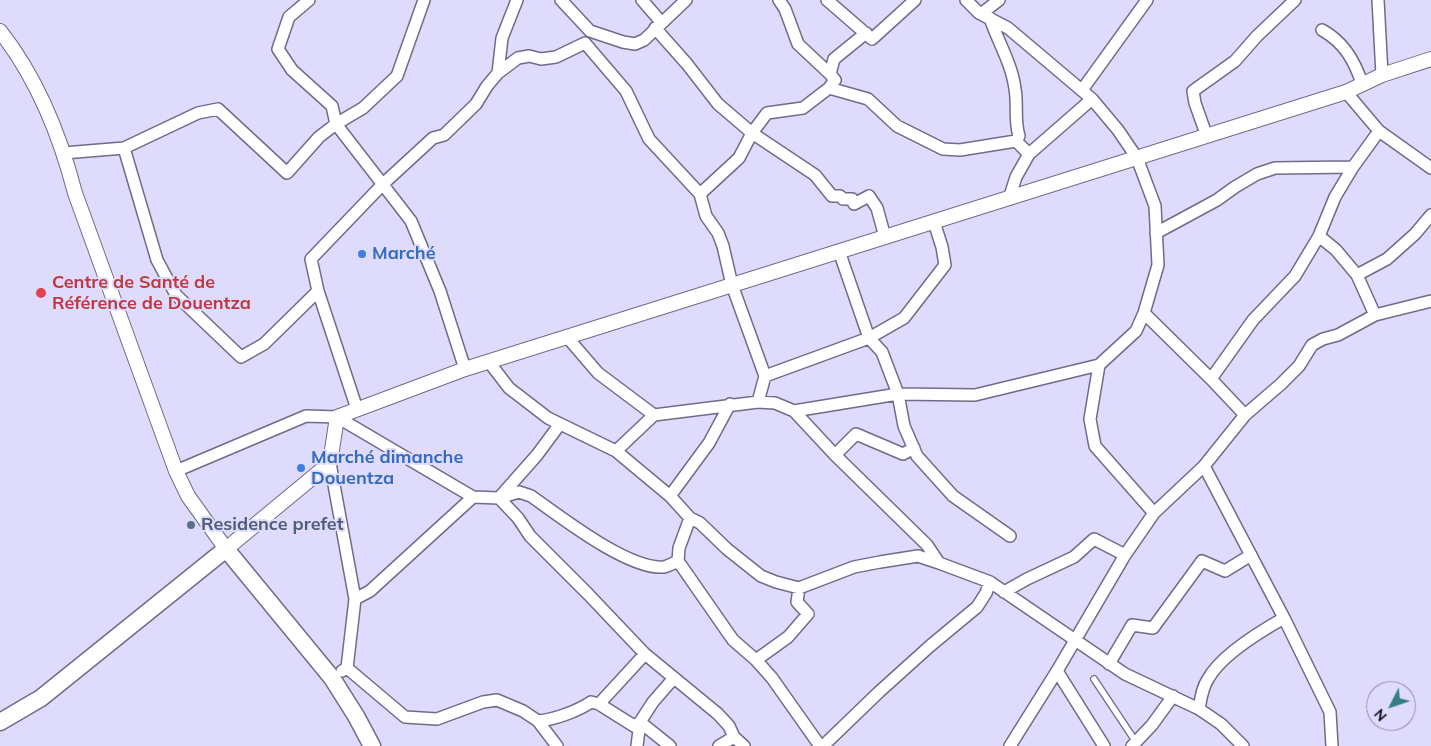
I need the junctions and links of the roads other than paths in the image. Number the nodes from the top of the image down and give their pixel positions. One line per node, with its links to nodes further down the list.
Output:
1 (310, 0): 31 (street)
2 (424, 0): 31 (street)
3 (517, 0): 23 (street)
4 (561, 0): 19 (street)
5 (642, 0): 16 (street)
6 (686, 0): 16 (street)
7 (779, 0): 24 (street)
8 (827, 0): 20 (street)
9 (914, 0): 20 (street)
10 (966, 0): 15 (street)
11 (999, 0): 15 (street)
12 (1147, 0): 28 (street)
13 (1295, 0): 34 (street)
14 (1378, 0): 25 (street)
15 (986, 16): 28 (street); 35 (street)
16 (658, 25): 19 (street); 33 (street)
17 (0, 30): 37 (street)
18 (1322, 30): 26 (street)
19 (590, 31): 21 (street)
20 (866, 33): 24 (street)
21 (586, 43): 23 (street); 43 (street)
22 (1431, 59): 25 (street)
23 (498, 73): 42 (street)
24 (830, 74): 27 (street)
25 (1382, 75): 26 (street)
26 (1362, 84): 29 (street)
27 (829, 88): 33 (street); 35 (street)
28 (1082, 90): 30 (street)
29 (1346, 92): 32 (street); 34 (street)
30 (1092, 99): 38 (street); 39 (street)
31 (336, 124): 36 (street); 42 (street)
32 (1379, 131): 40 (street); 41 (street)
33 (752, 133): 43 (street); 49 (street)
34 (1206, 134): 39 (street)
35 (1016, 141): 38 (street)
36 (124, 148): 37 (street); 53 (street)
37 (64, 153): 78 (street)
38 (1029, 154): 44 (street)
39 (1138, 158): 44 (street); 47 (street)
40 (1353, 167): 47 (street); 48 (street)
41 (1431, 168)
42 (383, 184): 53 (street); 61 (street)
43 (700, 194): 52 (street)
44 (1009, 198): 46 (street)
45 (1431, 215): 51 (street)
46 (934, 222): 49 (street); 58 (street)
47 (1156, 233): 55 (street)
48 (1318, 236): 51 (street); 63 (street)
49 (885, 237): 50 (street)
50 (839, 251): 52 (street); 58 (street)
51 (1357, 275): 56 (street)
52 (732, 285): 57 (street); 62 (street)
53 (318, 291): 67 (street)
54 (1431, 301): 56 (street)
55 (1144, 314): 60 (street); 63 (street)
56 (1375, 314): 70 (street)
57 (567, 337): 59 (street); 69 (street)
58 (869, 338): 62 (street); 64 (street)
59 (490, 362): 61 (street); 72 (street)
60 (1099, 365): 64 (street); 82 (street)
61 (465, 369): 67 (street)
62 (765, 376): 65 (street)
63 (1211, 379): 70 (street)
64 (898, 394): 68 (street); 73 (street)
65 (758, 402): 66 (street); 68 (street)
66 (730, 404): 69 (street); 79 (street)
67 (357, 409): 71 (street)
68 (794, 410): 75 (street)
69 (654, 415): 74 (street)
70 (1244, 415): 77 (street)
71 (337, 417): 76 (street); 78 (street); 80 (street)
72 (560, 424): 74 (street); 81 (street)
73 (914, 448): 75 (street); 84 (street)
74 (616, 451): 79 (street)
75 (835, 455): 89 (street)
76 (330, 463): 85 (street); 93 (street)
77 (1204, 466): 82 (street); 86 (street)
78 (176, 471): 85 (street)
79 (670, 496): 83 (street)
80 (472, 497): 81 (street); 93 (street)
81 (499, 498): 88 (street); 96 (street)
82 (1154, 513): 87 (street)
83 (690, 518): 88 (street); 91 (street)
84 (1010, 536)
85 (226, 549): 101 (main road); 108 (main road)
86 (1251, 554): 94 (street); 98 (street)
87 (1125, 555): 92 (street); 95 (street)
88 (678, 561): 97 (street)
89 (939, 563): 90 (street); 91 (street)
90 (990, 582): 92 (street); 118 (street)
91 (799, 588): 97 (street)
92 (1004, 592): 95 (street)
93 (355, 599): 99 (street)
94 (1284, 618): 106 (street); 122 (street)
95 (1075, 640): 98 (street); 100 (street)
96 (645, 654): 103 (street); 105 (street)
97 (756, 660): 118 (street)
98 (1109, 664): 104 (street)
99 (347, 668): 101 (street); 107 (street)
100 (1058, 671): 119 (street); 120 (street)
101 (332, 678): 112 (main road)
102 (1094, 678): 111 (lane)
103 (674, 679): 109 (street); 110 (street)
104 (1173, 696): 106 (street); 111 (street)
105 (599, 704): 107 (street); 109 (street)
106 (1199, 709): 121 (street)
107 (538, 721): 113 (street)
108 (0, 722)
109 (640, 722): 114 (street); 115 (street)
110 (734, 737): 116 (street); 117 (street)
111 (1134, 744)
112 (372, 746)
113 (557, 746)
114 (637, 746)
115 (670, 746)
116 (719, 746)
117 (744, 746)
118 (821, 746)
119 (1010, 746)
120 (1104, 746)
121 (1243, 746)
122 (1332, 746)

